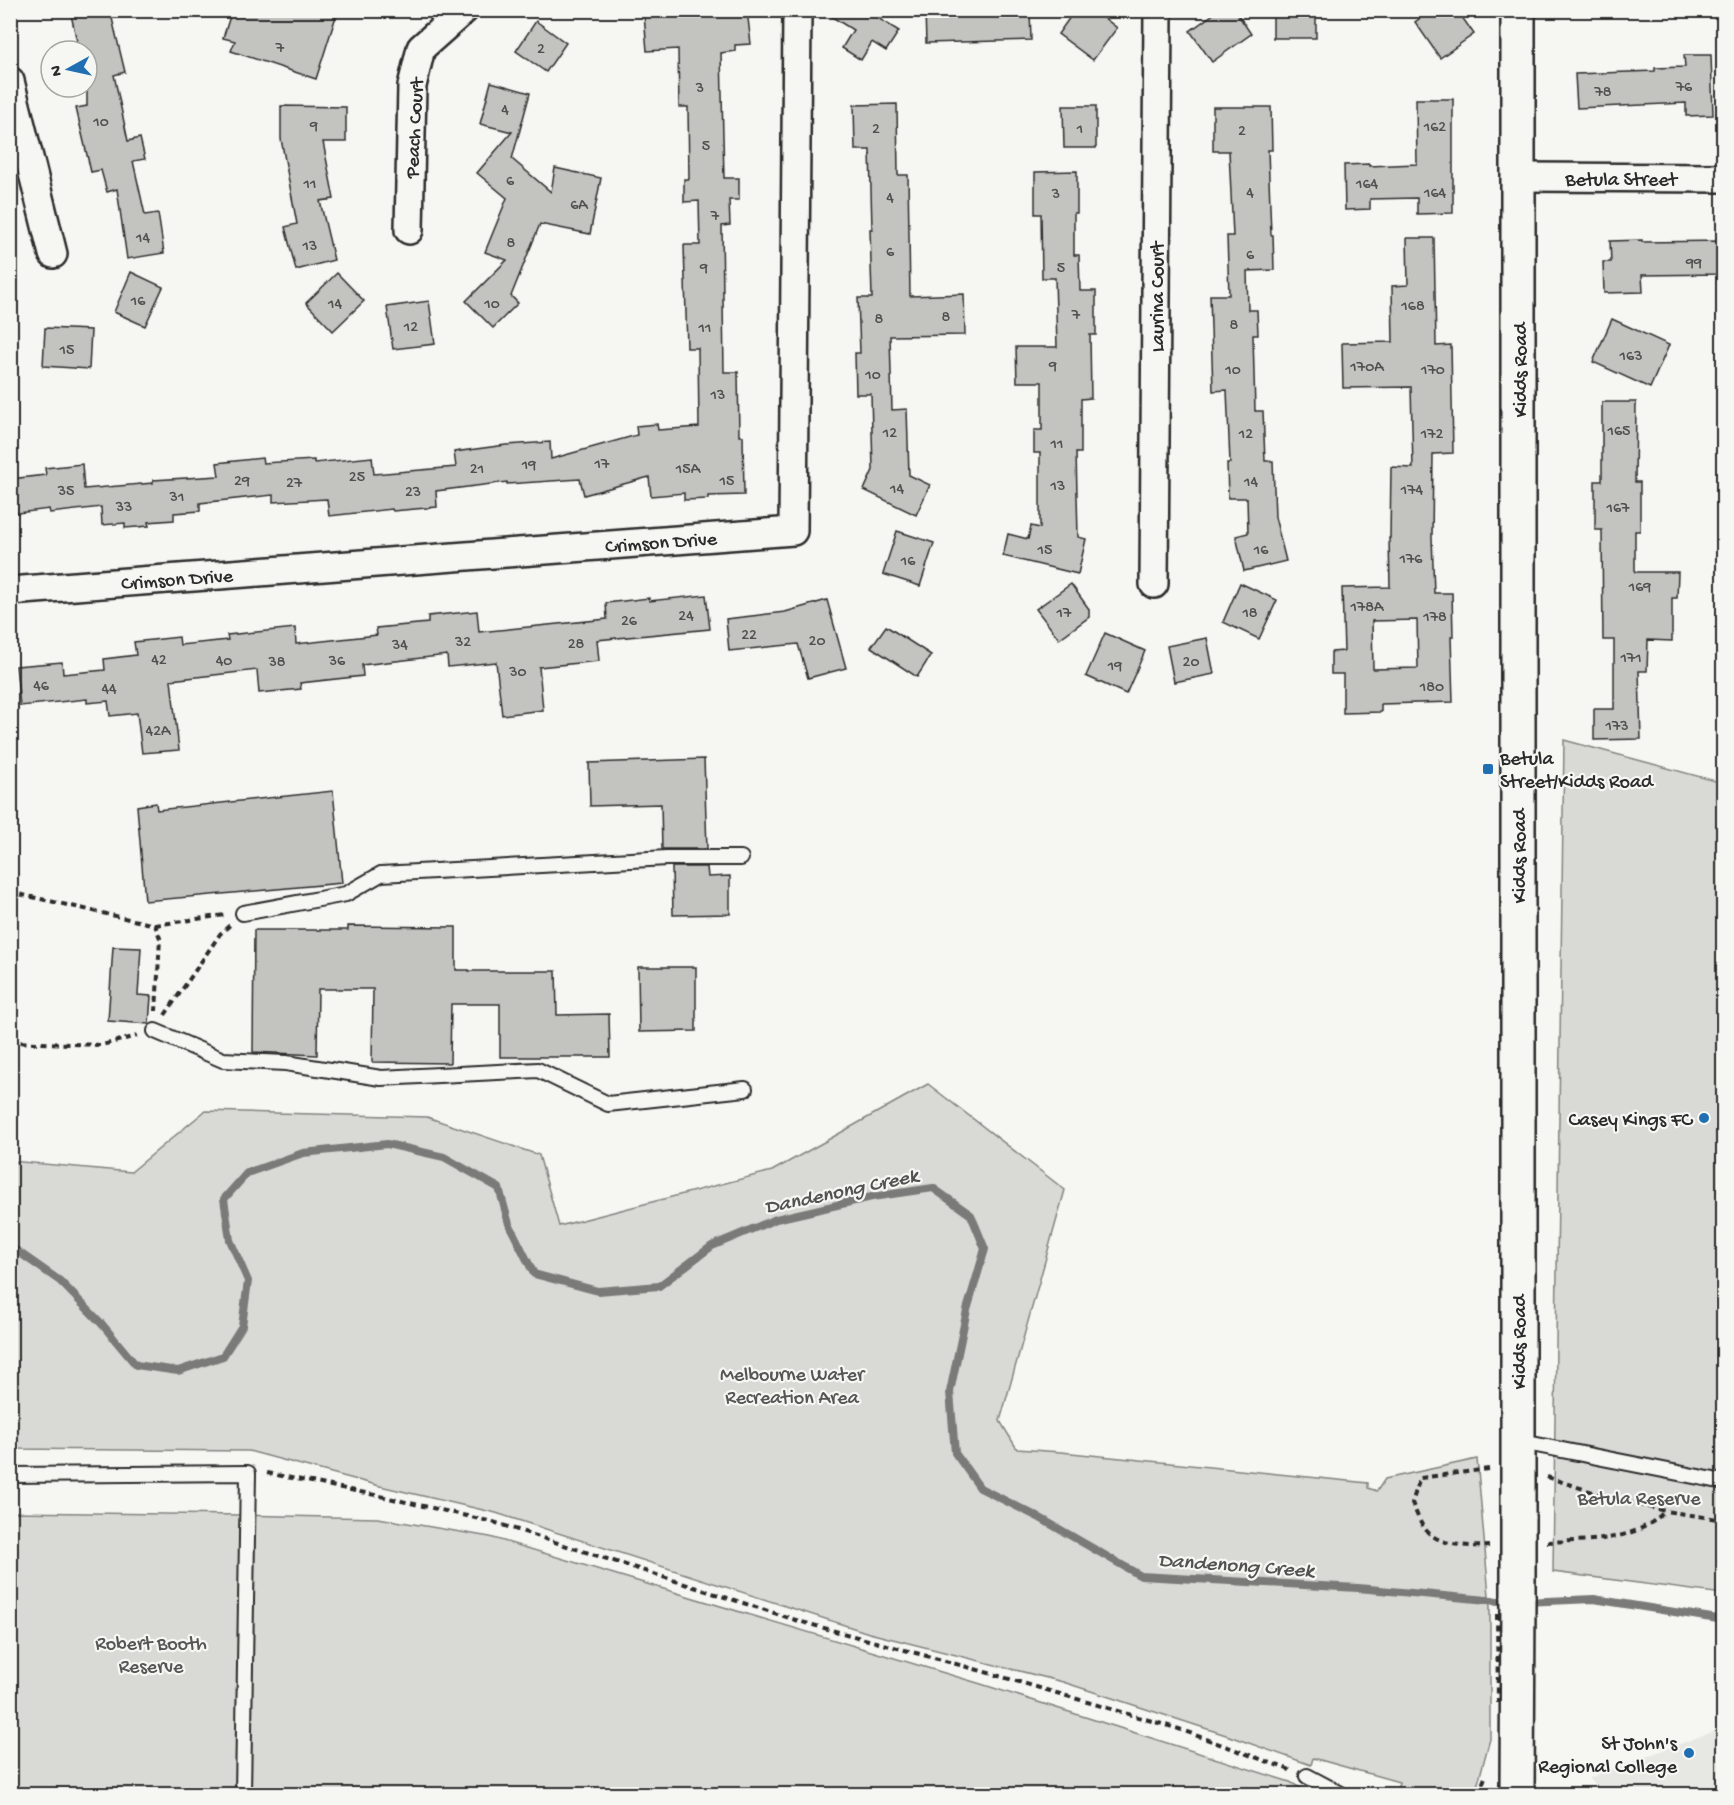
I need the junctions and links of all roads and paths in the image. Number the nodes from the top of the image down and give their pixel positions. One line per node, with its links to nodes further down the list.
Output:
1 (464, 10): 8 (street, Peach Court)
2 (797, 10): 11 (street, Crimson Drive)
3 (1158, 10): 10 (street, Laurina Court)
4 (1518, 10): 6 (main road, Kidds Road)
5 (10, 81): 9 (street)
6 (1519, 177): 7 (street, Betula Street); 19 (main road, Kidds Road)
7 (1724, 178)
8 (409, 230)
9 (53, 254)
10 (1154, 584)
11 (10, 591)
12 (741, 858): 14 (lane)
13 (10, 892): 15 (path)
14 (243, 913): 15 (path); 16 (path)
15 (155, 925): 16 (path)
16 (155, 1031): 17 (path); 18 (lane)
17 (10, 1042)
18 (745, 1089)
19 (1517, 1441): 21 (main road, Kidds Road); 23 (lane)
20 (248, 1473): 22 (lane); 25 (path); 26 (lane)
21 (1517, 1473): 24 (path); 30 (main road, Kidds Road, bridge)
22 (10, 1475)
23 (1724, 1482)
24 (1724, 1520)
25 (1307, 1776): 27 (lane)
26 (243, 1794)
27 (1341, 1794)
28 (1396, 1794): 29 (path)
29 (1407, 1794)
30 (1517, 1794)

